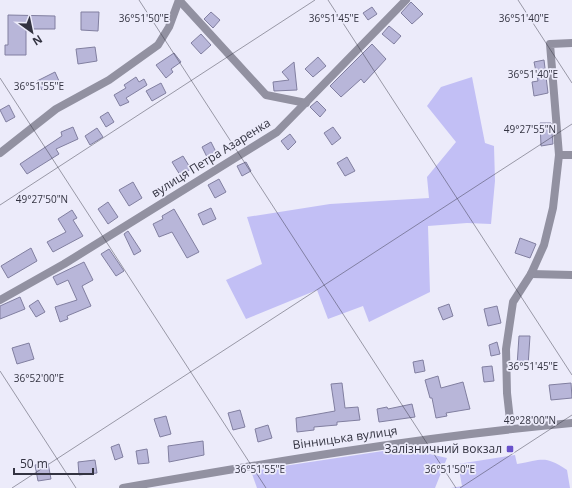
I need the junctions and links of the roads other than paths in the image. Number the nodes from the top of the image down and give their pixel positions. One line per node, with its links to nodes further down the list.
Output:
1 (179, 0): 4 (street); 5 (street)
2 (406, 0): 4 (street, вулиця Петра Азаренка)
3 (572, 43): 6 (street)
4 (306, 102): 10 (street, вулиця Петра Азаренка)
5 (0, 153)
6 (559, 155): 7 (street); 8 (street)
7 (572, 155)
8 (531, 274): 9 (street); 12 (street)
9 (572, 275)
10 (0, 300)
11 (572, 423): 12 (street, Вінницька вулиця)
12 (511, 429): 13 (street, Вінницька вулиця)
13 (123, 488)

